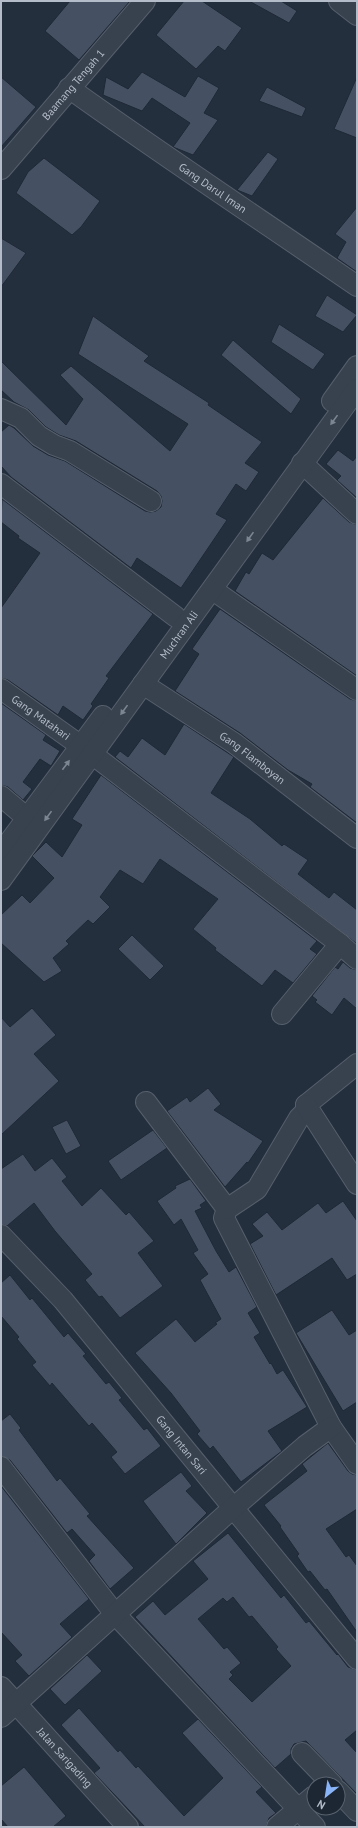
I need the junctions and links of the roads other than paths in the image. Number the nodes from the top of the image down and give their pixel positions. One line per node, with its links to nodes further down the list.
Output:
1 (145, 1): 4 (street, Baamang Tengah 1)
2 (339, 1): 3 (street)
3 (357, 15)
4 (69, 88): 5 (street, Baamang Tengah 1); 6 (street, Gang Darul Iman)
5 (1, 169)
6 (357, 286)
7 (357, 366): 15 (street, Muchran Ali)
8 (355, 396): 10 (street, Muchran Ali, one-way to 10)
9 (1, 409): 12 (street)
10 (302, 463): 13 (street); 14 (street, Muchran Ali, one-way to 14)
11 (1, 484): 15 (street)
12 (151, 502)
13 (357, 514)
14 (213, 590): 16 (street, Muchran Ali); 18 (street)
15 (176, 618): 19 (street, Muchran Ali)
16 (144, 684): 19 (street, Muchran Ali, one-way to 19); 22 (street, Gang Flamboyan)
17 (1, 690): 19 (street, Gang Matahari)
18 (357, 690)
19 (87, 750): 21 (street, Muchran Ali, one-way to 19); 24 (street, Muchran Ali, one-way to 24); 25 (street, Gang Matahari)
20 (1, 796): 21 (street)
21 (27, 818): 23 (street, Muchran Ali)
22 (357, 838)
23 (1, 853)
24 (1, 880)
25 (340, 944): 26 (street, Gang Matahari); 27 (street)
26 (357, 959)
27 (282, 1014)
28 (357, 1064): 30 (street)
29 (146, 1102): 32 (street)
30 (306, 1105): 31 (street); 32 (street)
31 (357, 1184)
32 (227, 1209): 34 (street)
33 (1, 1235): 37 (street, Gang Intan Sari)
34 (331, 1427): 35 (street); 37 (street)
35 (357, 1464)
36 (1, 1467): 38 (street)
37 (233, 1508): 38 (street); 39 (street, Gang Intan Sari)
38 (116, 1614): 41 (street); 47 (street)
39 (357, 1659)
40 (1, 1687): 41 (street, Jalan Sarigading)
41 (16, 1704): 42 (street); 49 (street, Jalan Sarigading)
42 (1, 1717)
43 (302, 1753): 44 (street)
44 (324, 1776)
45 (346, 1800): 48 (street)
46 (306, 1803): 47 (street)
47 (299, 1809): 50 (street); 51 (street)
48 (357, 1811)
49 (128, 1827)
50 (277, 1827)
51 (315, 1827)

